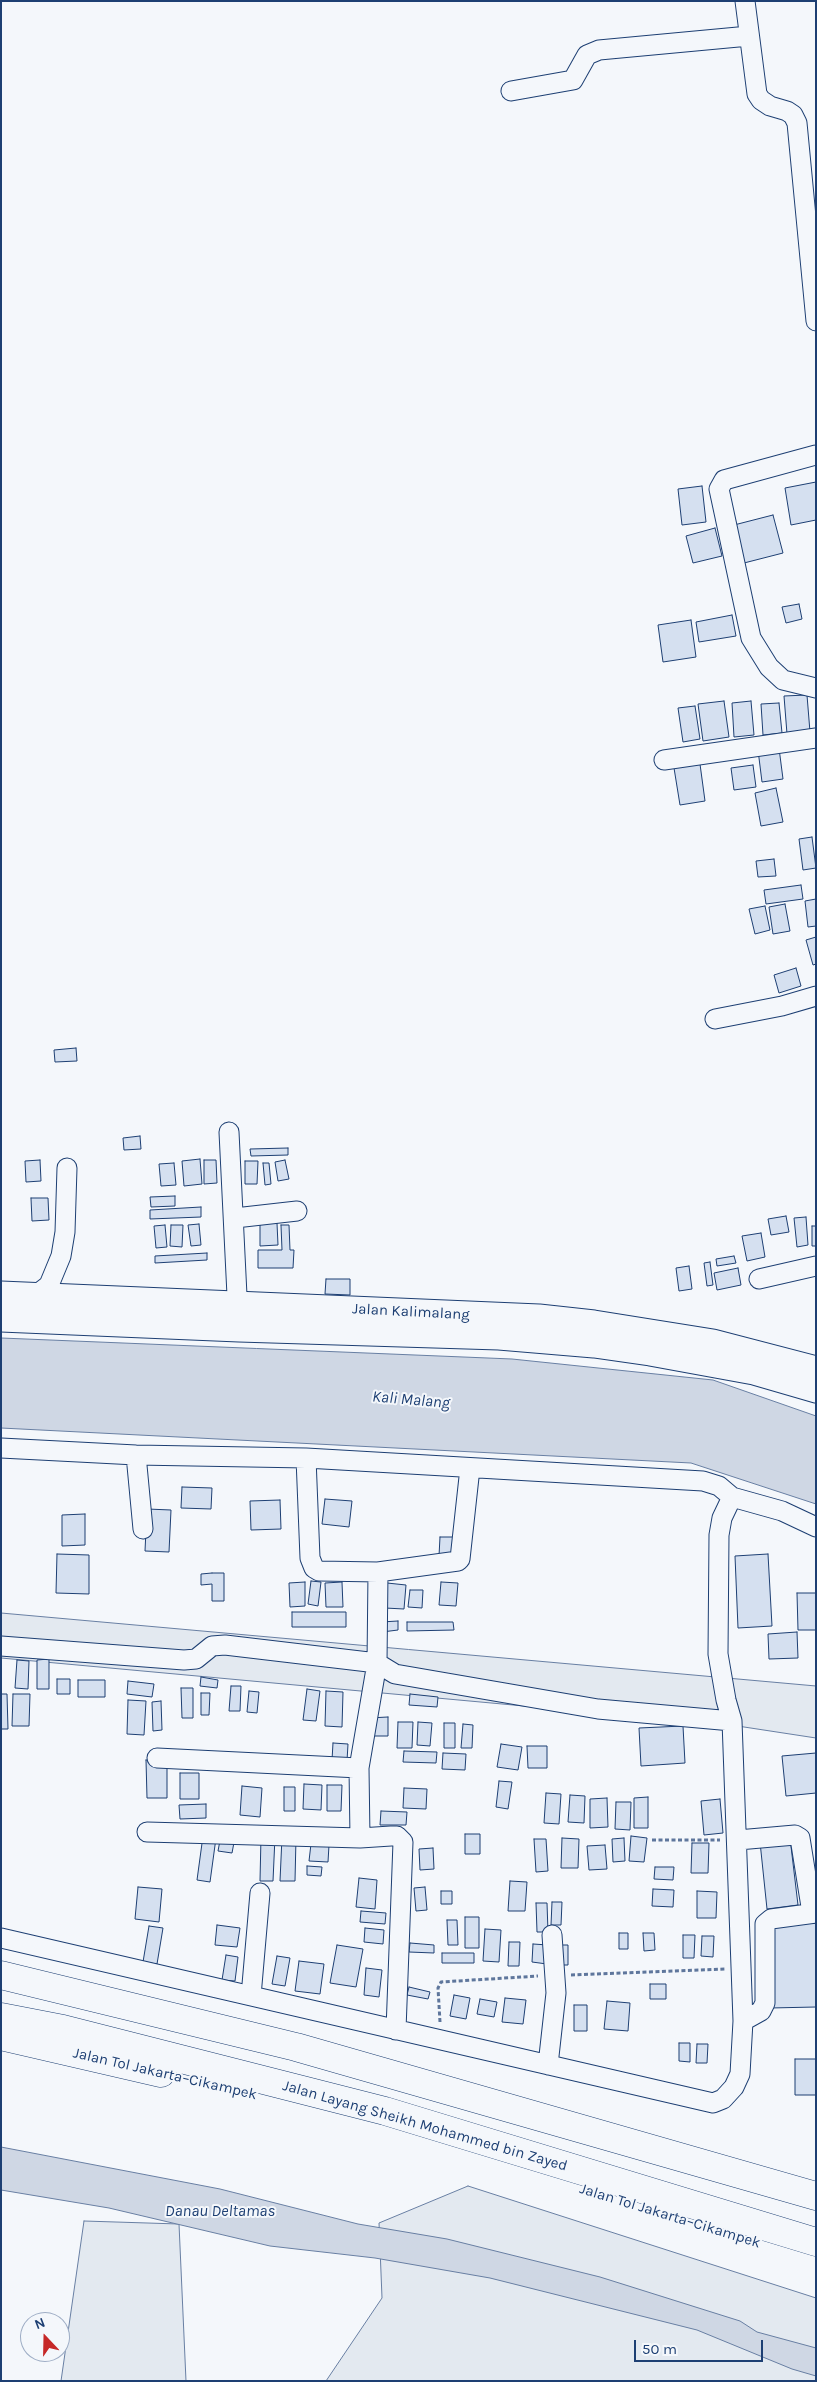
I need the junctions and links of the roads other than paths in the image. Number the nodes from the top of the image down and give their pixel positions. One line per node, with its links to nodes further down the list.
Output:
1 (745, 1): 2 (street)
2 (749, 36): 3 (street); 4 (street)
3 (511, 91)
4 (813, 254): 5 (street)
5 (816, 321)
6 (816, 454): 7 (street)
7 (816, 688)
8 (816, 738): 9 (street)
9 (664, 760)
10 (816, 996): 11 (street)
11 (714, 1019)
12 (229, 1132): 15 (street)
13 (67, 1168): 19 (street)
14 (297, 1211): 15 (street)
15 (235, 1218): 20 (street)
16 (816, 1266): 17 (street)
17 (759, 1279)
18 (1, 1294): 19 (main road, Jalan Kalimalang)
19 (36, 1295): 20 (main road, Jalan Kalimalang); 22 (street)
20 (238, 1304): 23 (street); 24 (main road, Jalan Kalimalang)
21 (1, 1319): 22 (main road, Jalan Kalimalang)
22 (35, 1320): 23 (main road, Jalan Kalimalang)
23 (239, 1330): 25 (main road, Jalan Kalimalang)
24 (816, 1369)
25 (816, 1390)
26 (1, 1448): 27 (street)
27 (136, 1455): 28 (street); 32 (street)
28 (306, 1458): 29 (street); 33 (street)
29 (470, 1468): 30 (street); 33 (street)
30 (732, 1497): 31 (street); 36 (street)
31 (816, 1527)
32 (143, 1529)
33 (378, 1572): 35 (street)
34 (1, 1646): 35 (street)
35 (377, 1663): 36 (street); 38 (street)
36 (732, 1722): 41 (street)
37 (157, 1758): 38 (street)
38 (359, 1768): 40 (street)
39 (147, 1832): 40 (street)
40 (360, 1838): 51 (street)
41 (738, 1840): 43 (street); 50 (street)
42 (260, 1893): 47 (street)
43 (814, 1913): 50 (street)
44 (552, 1935): 53 (street)
45 (1, 1938): 47 (street)
46 (1, 1975): 54 (highway)
47 (252, 1996): 51 (street)
48 (1, 1998): 55 (highway, Jalan Layang Sheikh Mohammed bin Zayed)
49 (1, 2016): 56 (highway, Jalan Layang Sheikh Mohammed bin Zayed)
50 (743, 2021): 53 (street)
51 (396, 2030): 53 (street)
52 (1, 2036): 57 (highway, Jalan Tol Jakarta–Cikampek)
53 (548, 2065)
54 (816, 2196)
55 (816, 2222)
56 (816, 2242)
57 (816, 2260)

